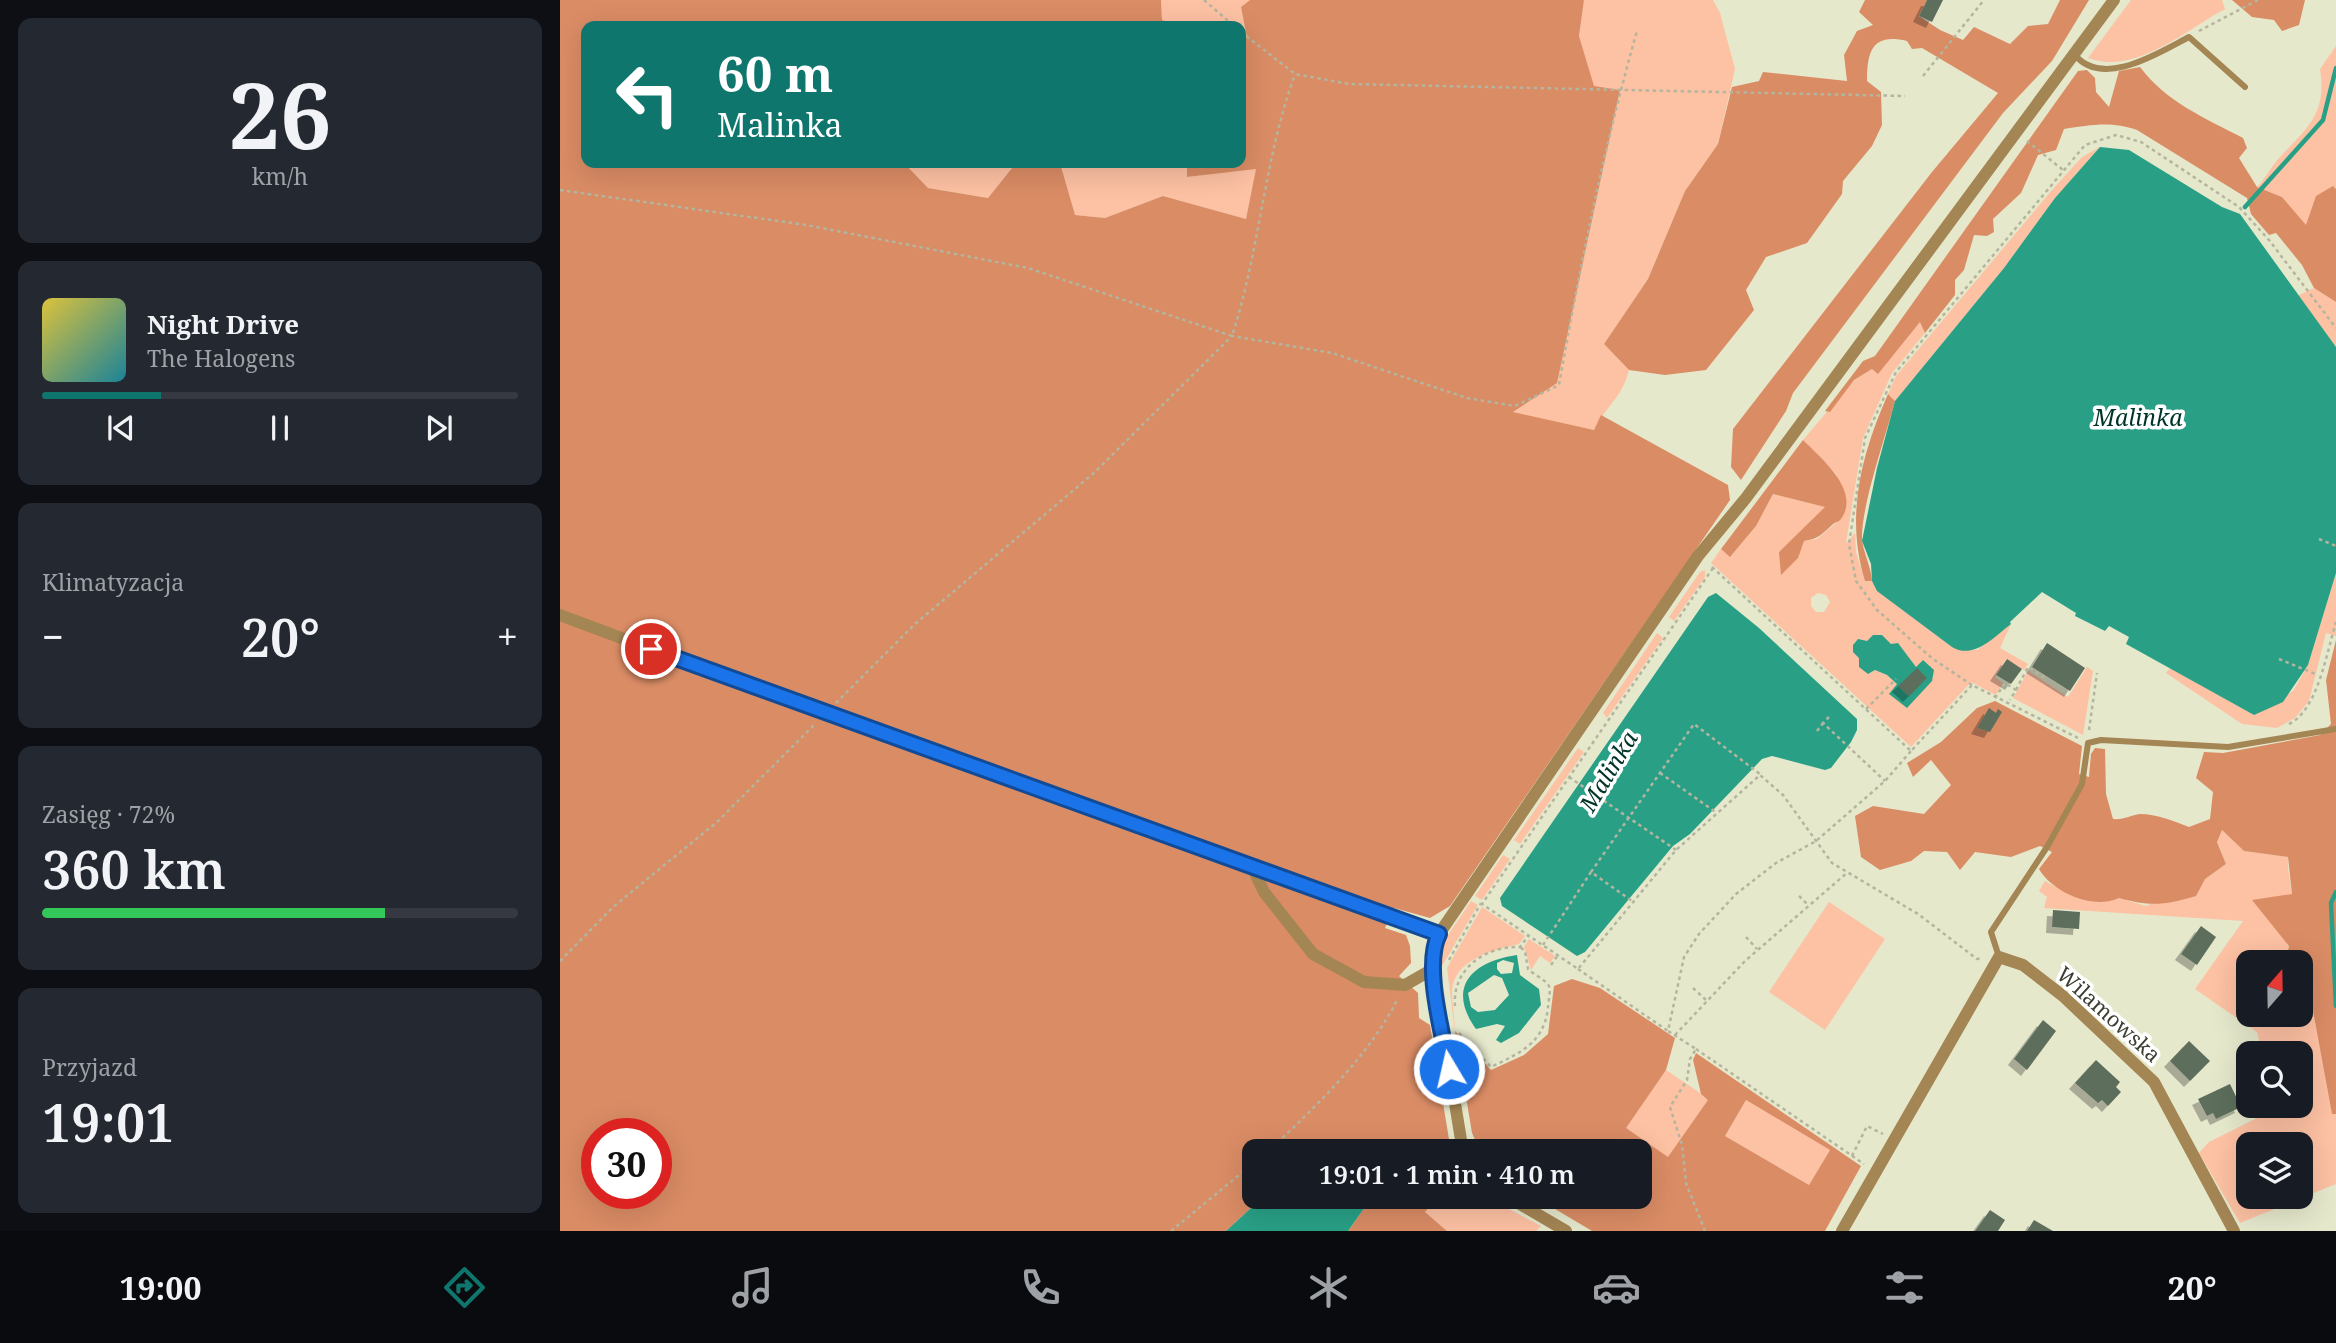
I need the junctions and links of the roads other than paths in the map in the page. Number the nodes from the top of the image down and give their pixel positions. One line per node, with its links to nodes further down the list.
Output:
1 (2114, 0): 2 (street)
2 (2075, 55): 3 (lane); 7 (street)
3 (2245, 87)
4 (560, 615): 6 (street)
5 (2336, 729): 8 (lane)
6 (1253, 869): 7 (street); 9 (street)
7 (1439, 934): 9 (street)
8 (1999, 957): 13 (street); 14 (street, Wilamowska)
9 (1433, 969): 10 (street)
10 (1461, 1139)
11 (1528, 1209): 12 (street)
12 (1566, 1231)
13 (1842, 1231)
14 (2234, 1231)

